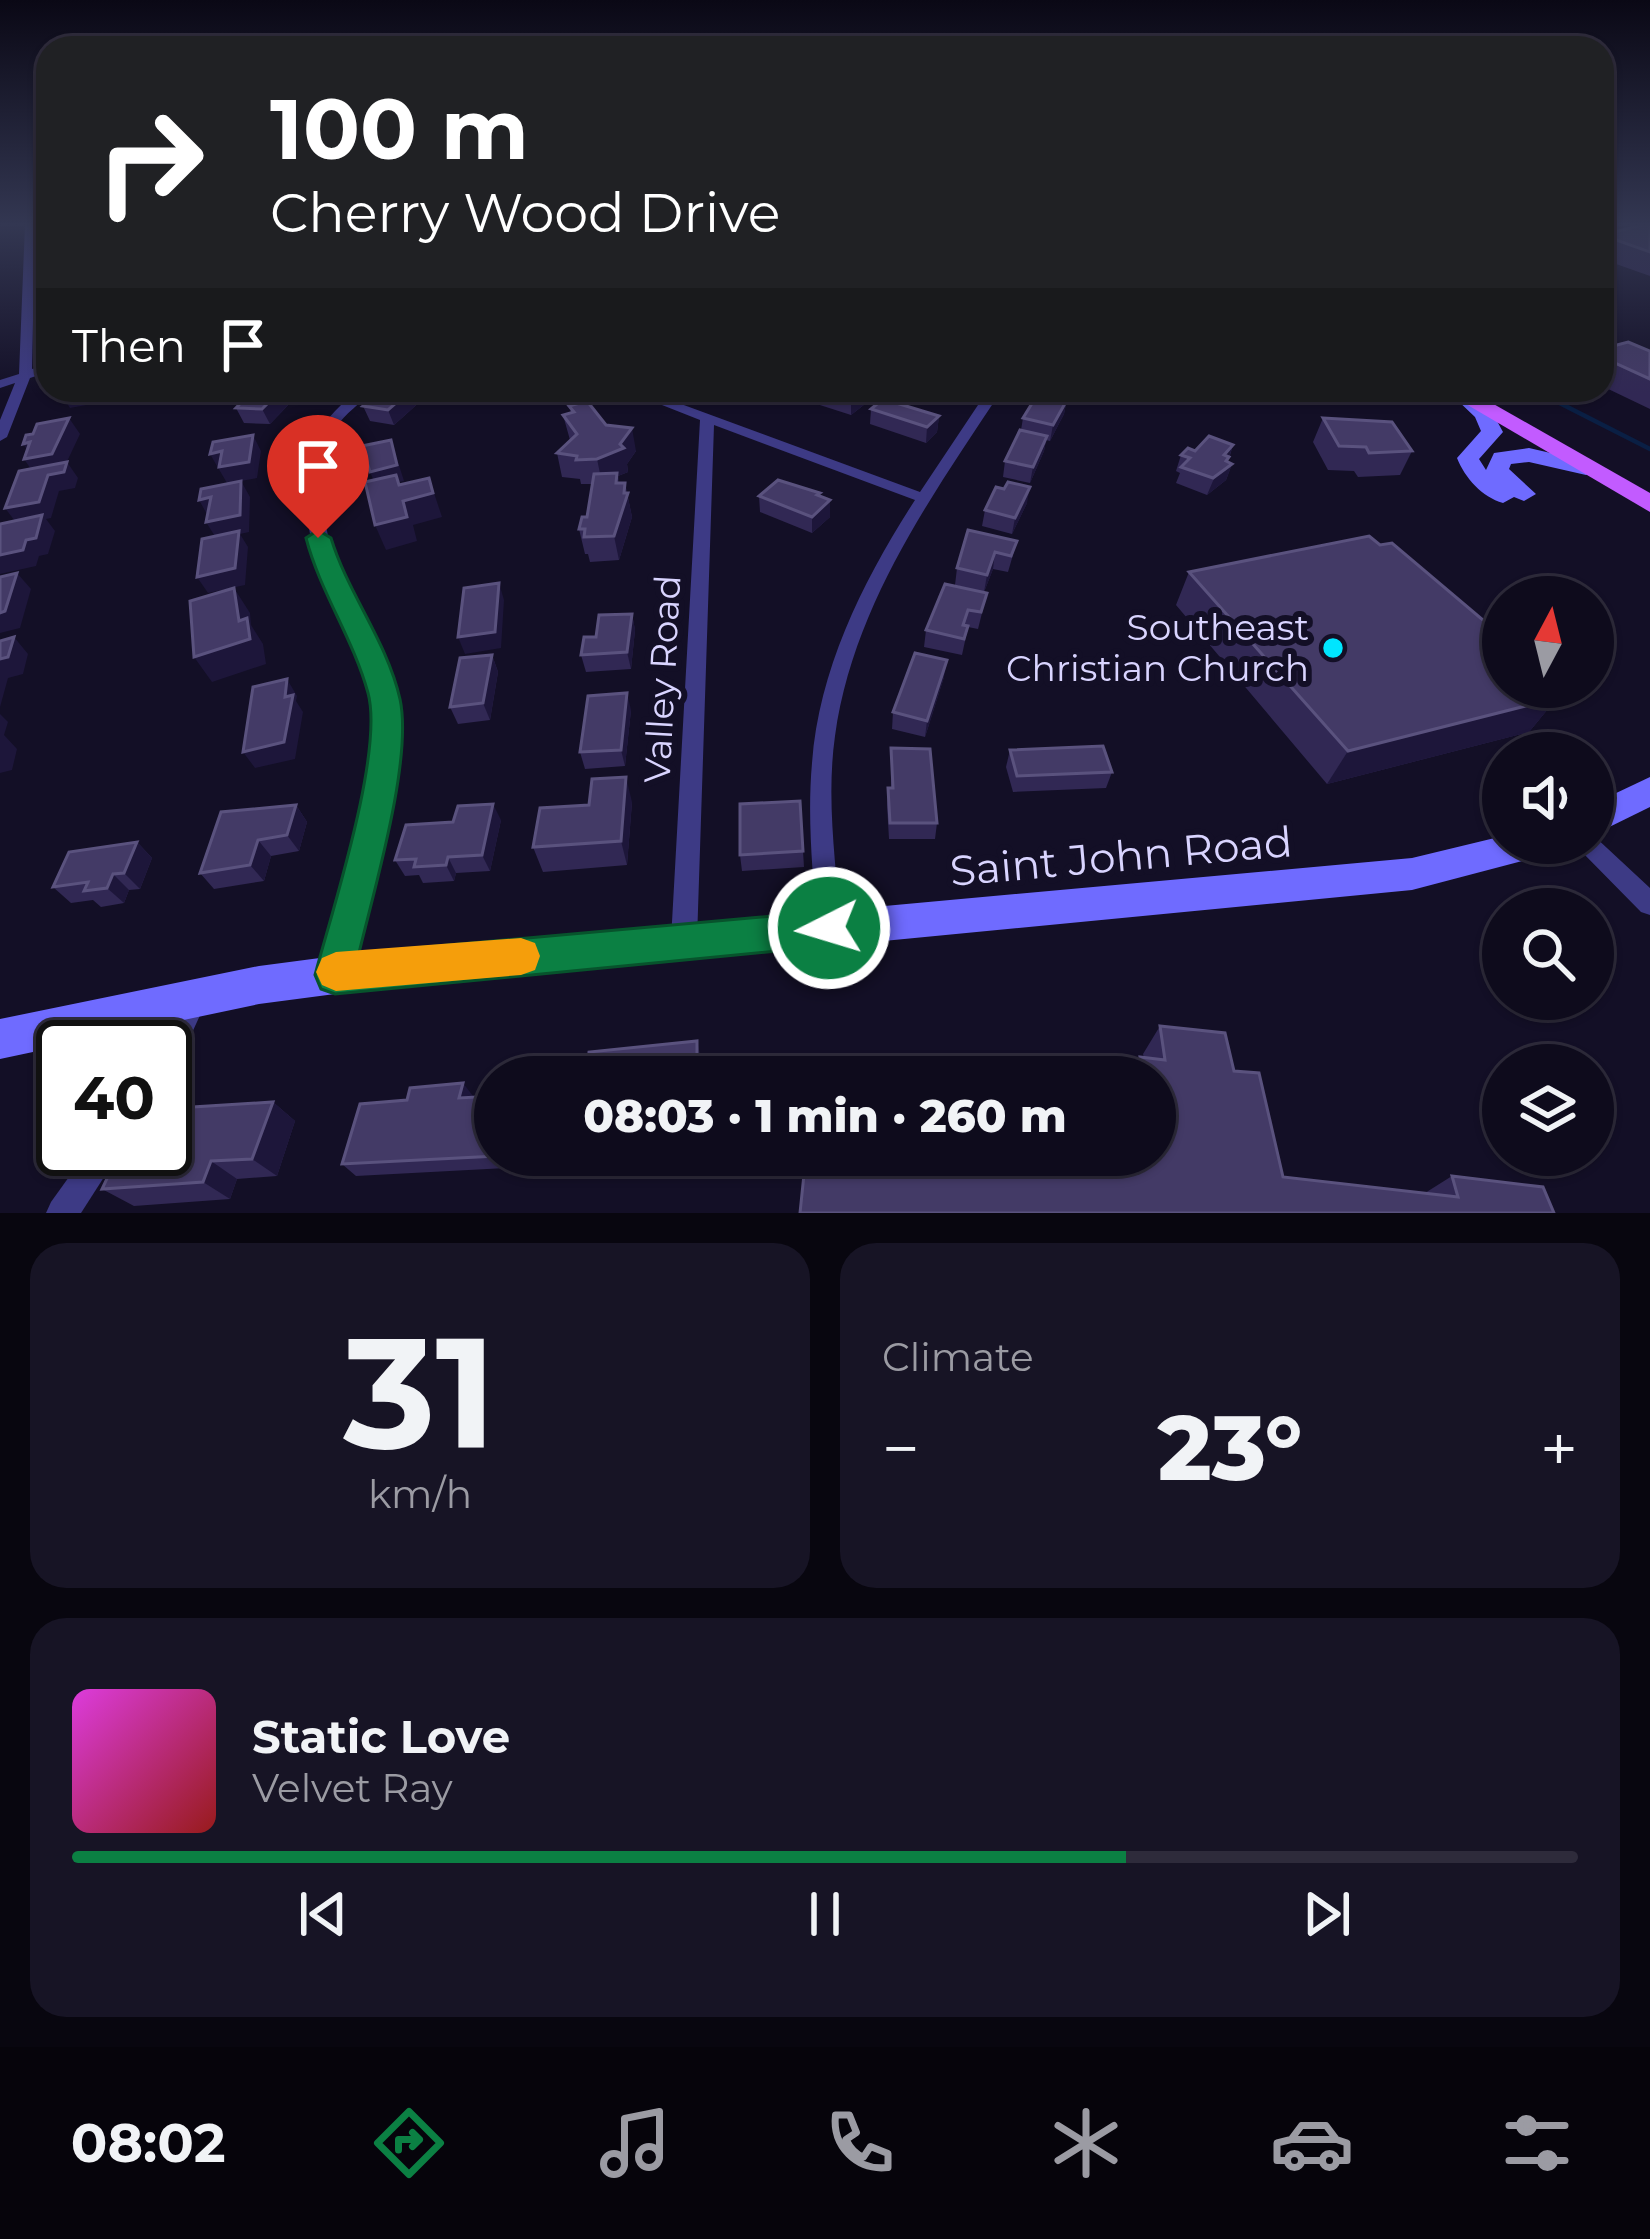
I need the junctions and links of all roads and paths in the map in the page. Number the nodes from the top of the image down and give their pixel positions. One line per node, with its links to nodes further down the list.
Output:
1 (28, 281): 3 (street)
2 (36, 372): 3 (street)
3 (25, 375): 4 (street); 12 (street)
4 (0, 384)
5 (354, 402): 24 (street)
6 (662, 402): 11 (street)
7 (987, 402): 15 (street)
8 (1474, 402): 13 (street)
9 (1481, 402): 13 (main road)
10 (1485, 402): 14 (main road)
11 (707, 420): 15 (street); 23 (street, Valley Road)
12 (0, 436)
13 (1586, 468): 16 (main road)
14 (1650, 486)
15 (923, 498): 22 (street)
16 (1650, 503)
17 (1650, 791): 18 (street)
18 (1614, 809)
19 (1482, 856): 22 (street, Saint John Road)
20 (1609, 864): 21 (street)
21 (1650, 904)
22 (829, 928): 23 (street, Saint John Road)
23 (684, 940): 24 (street, Saint John Road)
24 (335, 975): 25 (street, Saint John Road)
25 (195, 998): 26 (street); 27 (street, Saint John Road)
26 (184, 1020)
27 (0, 1039)
28 (88, 1176): 29 (street)
29 (62, 1213)

